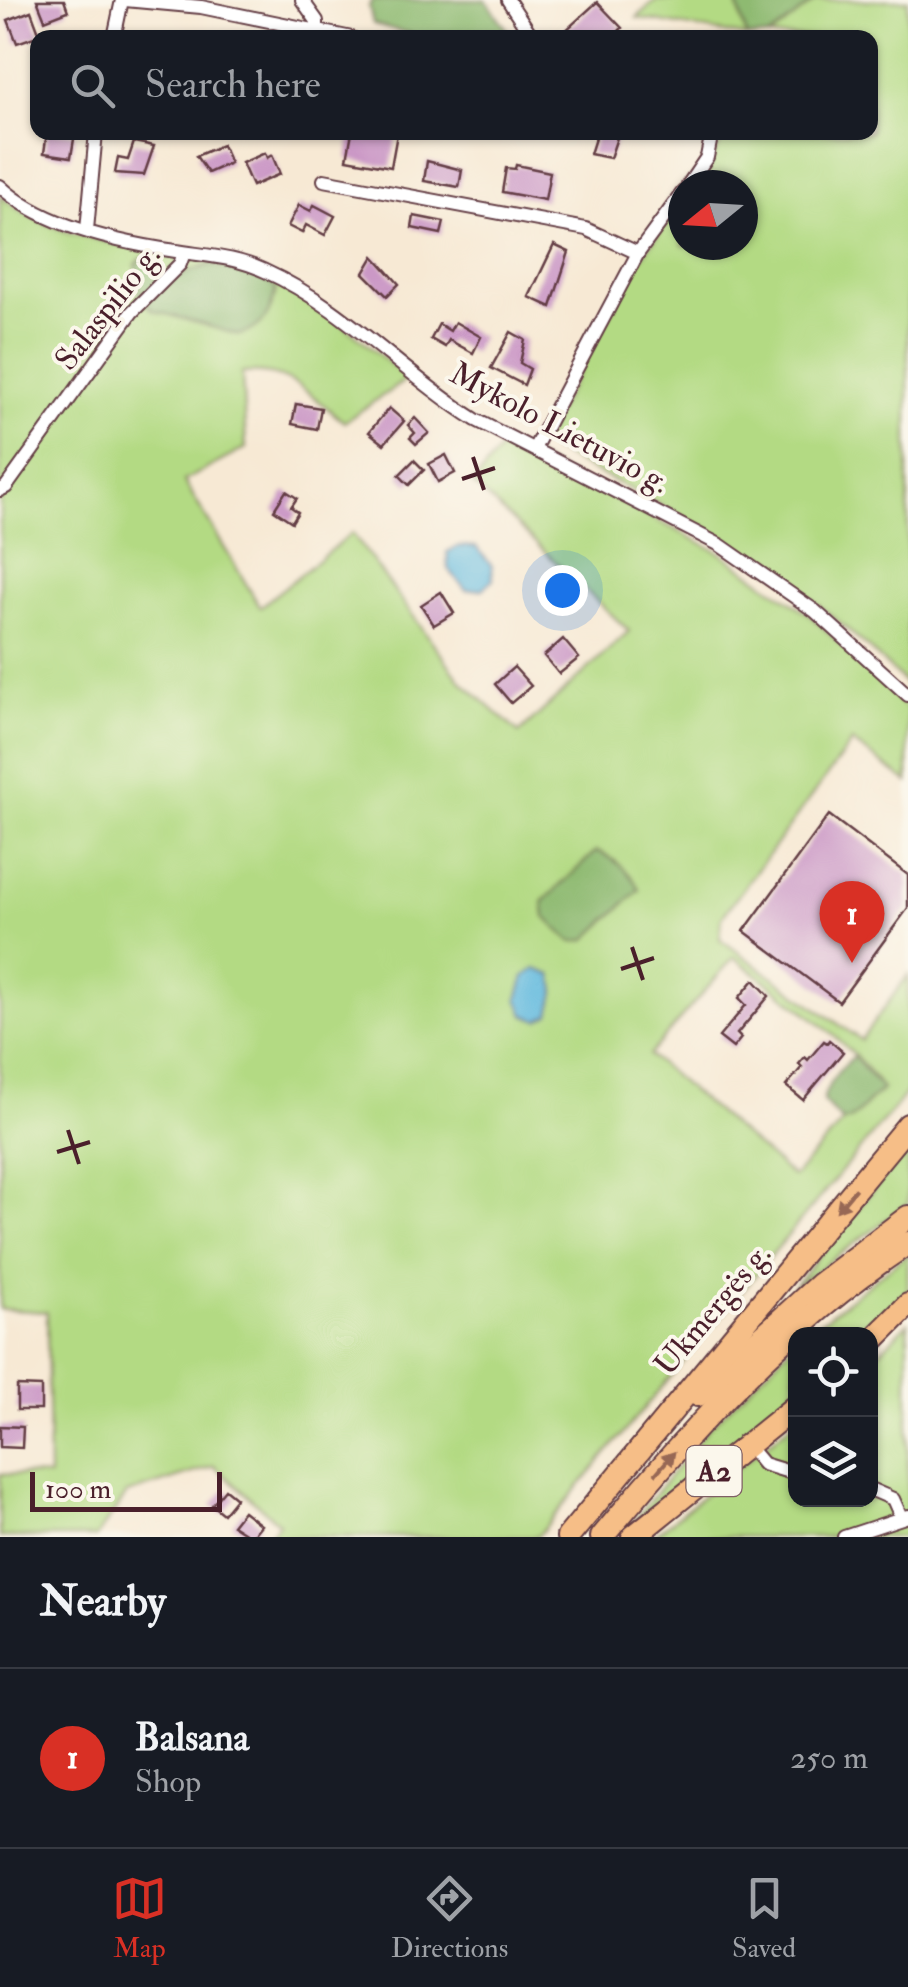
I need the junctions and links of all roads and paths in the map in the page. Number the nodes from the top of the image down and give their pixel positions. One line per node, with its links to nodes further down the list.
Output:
1 (124, 0): 4 (street); 5 (street)
2 (302, 0): 5 (street)
3 (508, 0): 6 (street)
4 (116, 30)
5 (316, 30)
6 (528, 30)
7 (95, 140): 13 (street)
8 (711, 140): 9 (street)
9 (698, 170)
10 (324, 180): 15 (street)
11 (0, 186): 13 (street, Mykolo Lietuvio g.)
12 (668, 212): 15 (street)
13 (87, 230): 14 (street, Mykolo Lietuvio g.)
14 (184, 252): 16 (street, Mykolo Lietuvio g.); 17 (street, Salaspilio g.)
15 (638, 252): 16 (street)
16 (534, 449): 18 (street, Mykolo Lietuvio g.)
17 (0, 490)
18 (908, 695)
19 (908, 1124): 26 (highway, Ukmergės g. / A2, one-way to 26)
20 (908, 1217): 26 (highway)
21 (908, 1243): 31 (highway, one-way to 21)
22 (908, 1305): 23 (highway)
23 (878, 1334)
24 (788, 1412): 25 (highway, A2)
25 (746, 1445): 27 (street); 32 (highway, A2)
26 (629, 1459): 30 (highway, Ukmergės g. / A2)
27 (788, 1472)
28 (878, 1493): 29 (street)
29 (905, 1516): 33 (street)
30 (568, 1537)
31 (602, 1537)
32 (633, 1537)
33 (844, 1537)

